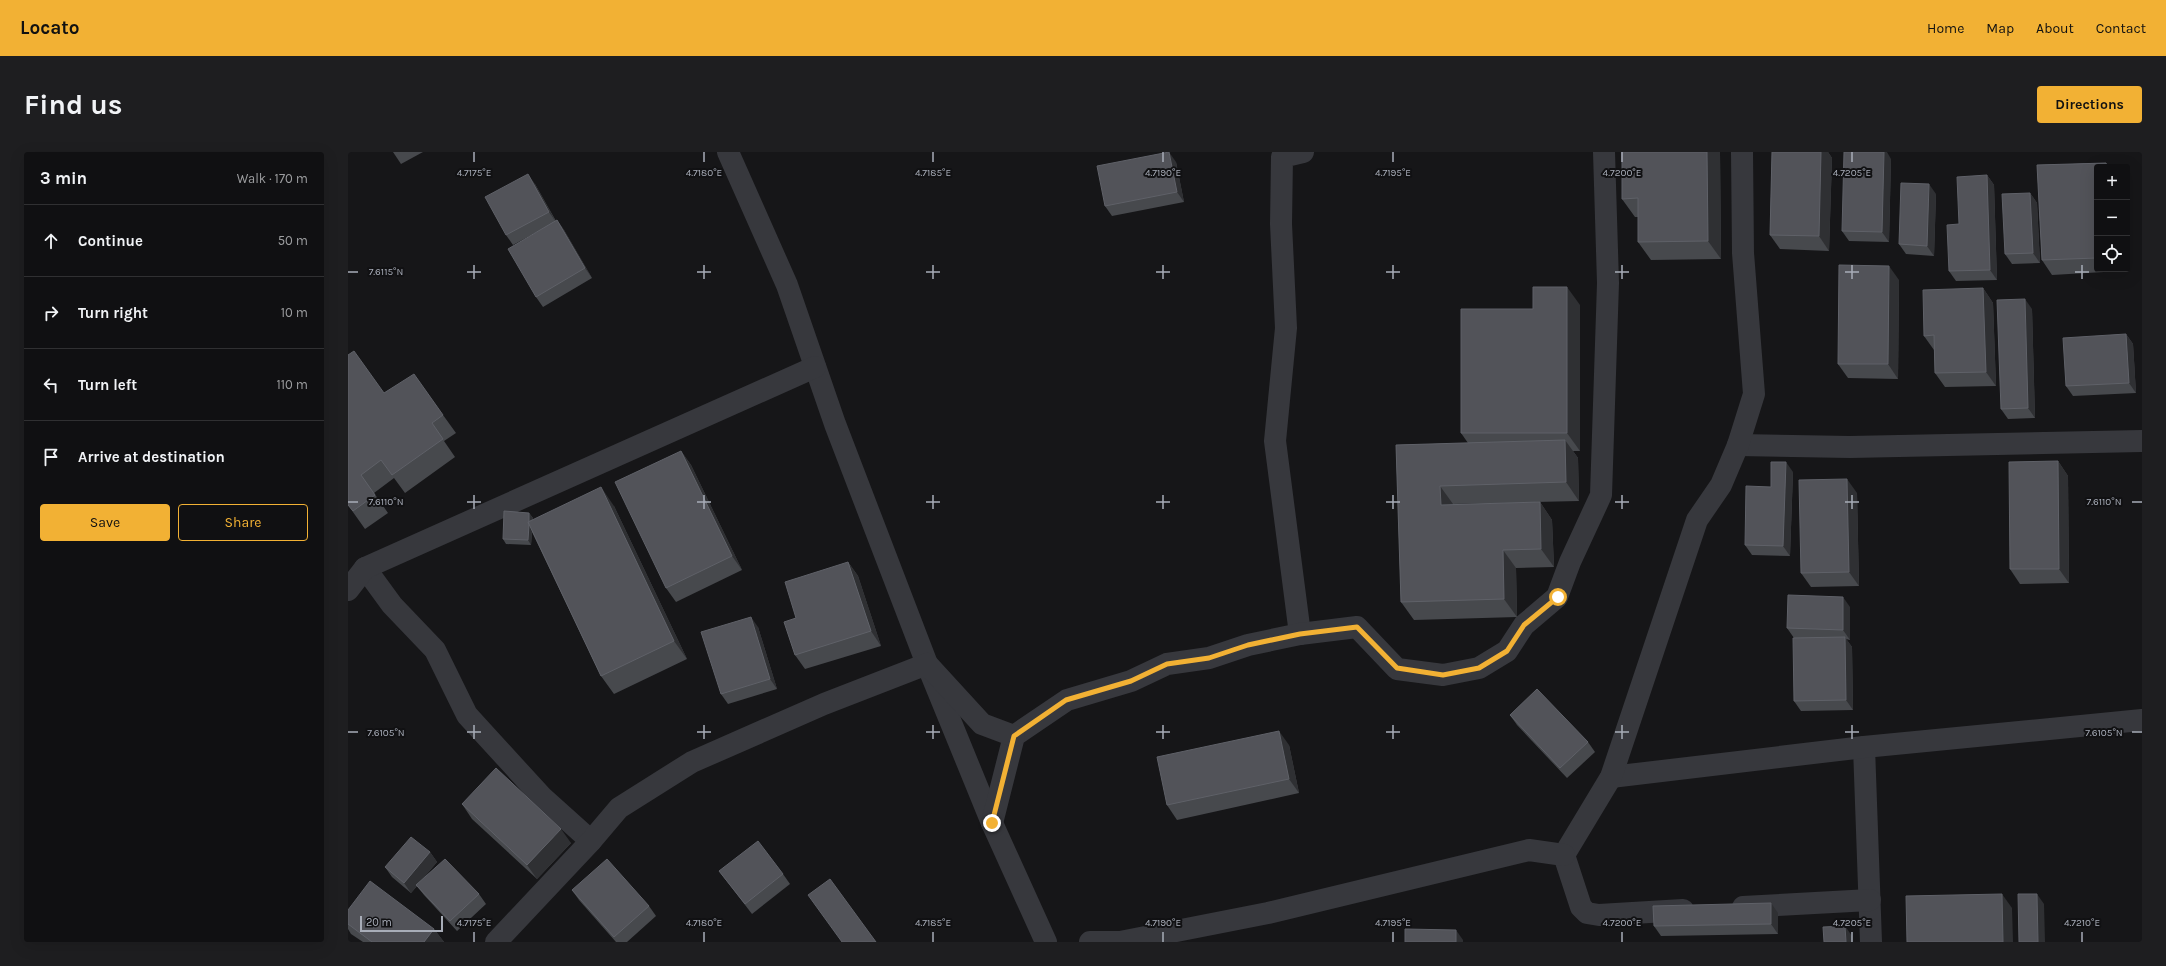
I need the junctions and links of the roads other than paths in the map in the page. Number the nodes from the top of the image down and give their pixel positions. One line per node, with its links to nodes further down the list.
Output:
1 (728, 152): 5 (street)
2 (1302, 152): 10 (street)
3 (1604, 152): 10 (street)
4 (1742, 152): 7 (street)
5 (815, 367): 8 (street); 11 (street)
6 (2142, 441): 7 (street)
7 (1738, 445): 15 (street)
8 (365, 568): 9 (street); 17 (street)
9 (348, 590)
10 (1300, 634): 13 (street)
11 (927, 664): 13 (street); 16 (street); 17 (street)
12 (2142, 720): 14 (street)
13 (1014, 736): 16 (street)
14 (1864, 747): 15 (street); 19 (street)
15 (1611, 777): 18 (street)
16 (992, 823): 23 (street)
17 (591, 841): 22 (street)
18 (1564, 855): 21 (street); 24 (street)
19 (1870, 900): 20 (street); 25 (street)
20 (1726, 908)
21 (1702, 909)
22 (496, 942)
23 (1046, 942)
24 (1090, 942)
25 (1871, 942)

